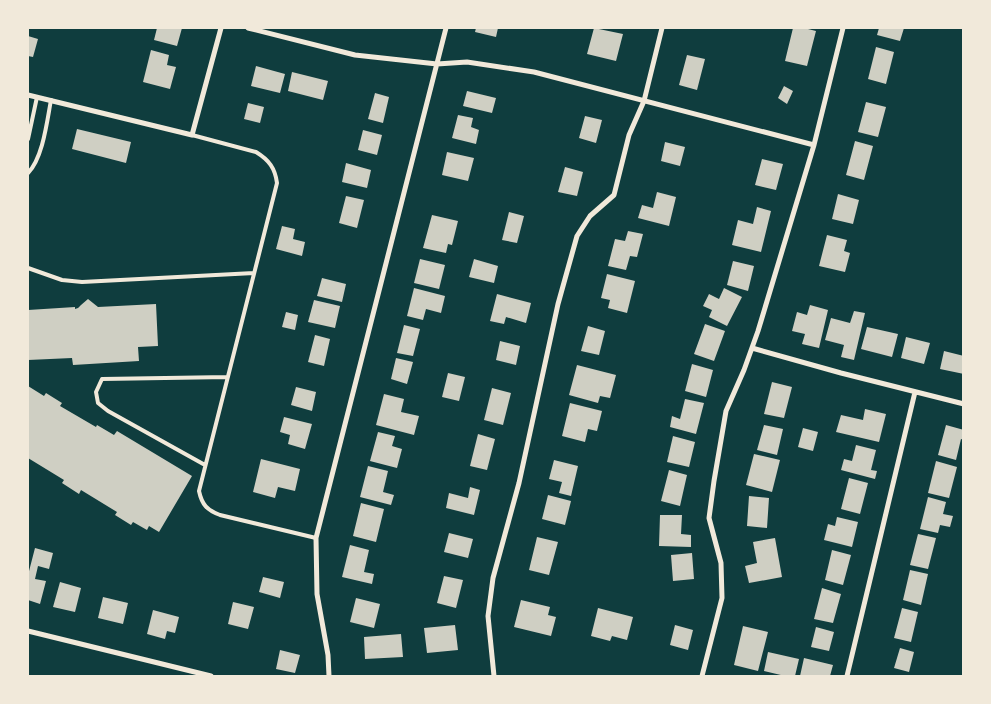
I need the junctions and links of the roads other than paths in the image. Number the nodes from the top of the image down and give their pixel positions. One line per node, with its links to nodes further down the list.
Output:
1 (221, 28): 11 (street)
2 (248, 28): 6 (street)
3 (446, 28): 6 (street)
4 (662, 28): 10 (street)
5 (843, 28): 13 (street)
6 (437, 64): 10 (street); 22 (street)
7 (28, 95): 8 (street)
8 (36, 97): 9 (street); 12 (lane)
9 (52, 100): 11 (street); 14 (lane)
10 (644, 101): 13 (street); 26 (street)
11 (192, 135): 16 (lane)
12 (28, 139)
13 (814, 145): 17 (street)
14 (28, 173)
15 (28, 268): 16 (lane)
16 (254, 273): 18 (lane)
17 (752, 348): 19 (street); 27 (street)
18 (228, 377): 21 (lane); 21 (lane)
19 (915, 392): 20 (street); 28 (street)
20 (964, 404)
21 (205, 466): 22 (lane)
22 (316, 538): 25 (street)
23 (28, 631): 24 (street)
24 (211, 676)
25 (329, 676)
26 (494, 676)
27 (702, 676)
28 (846, 676)

